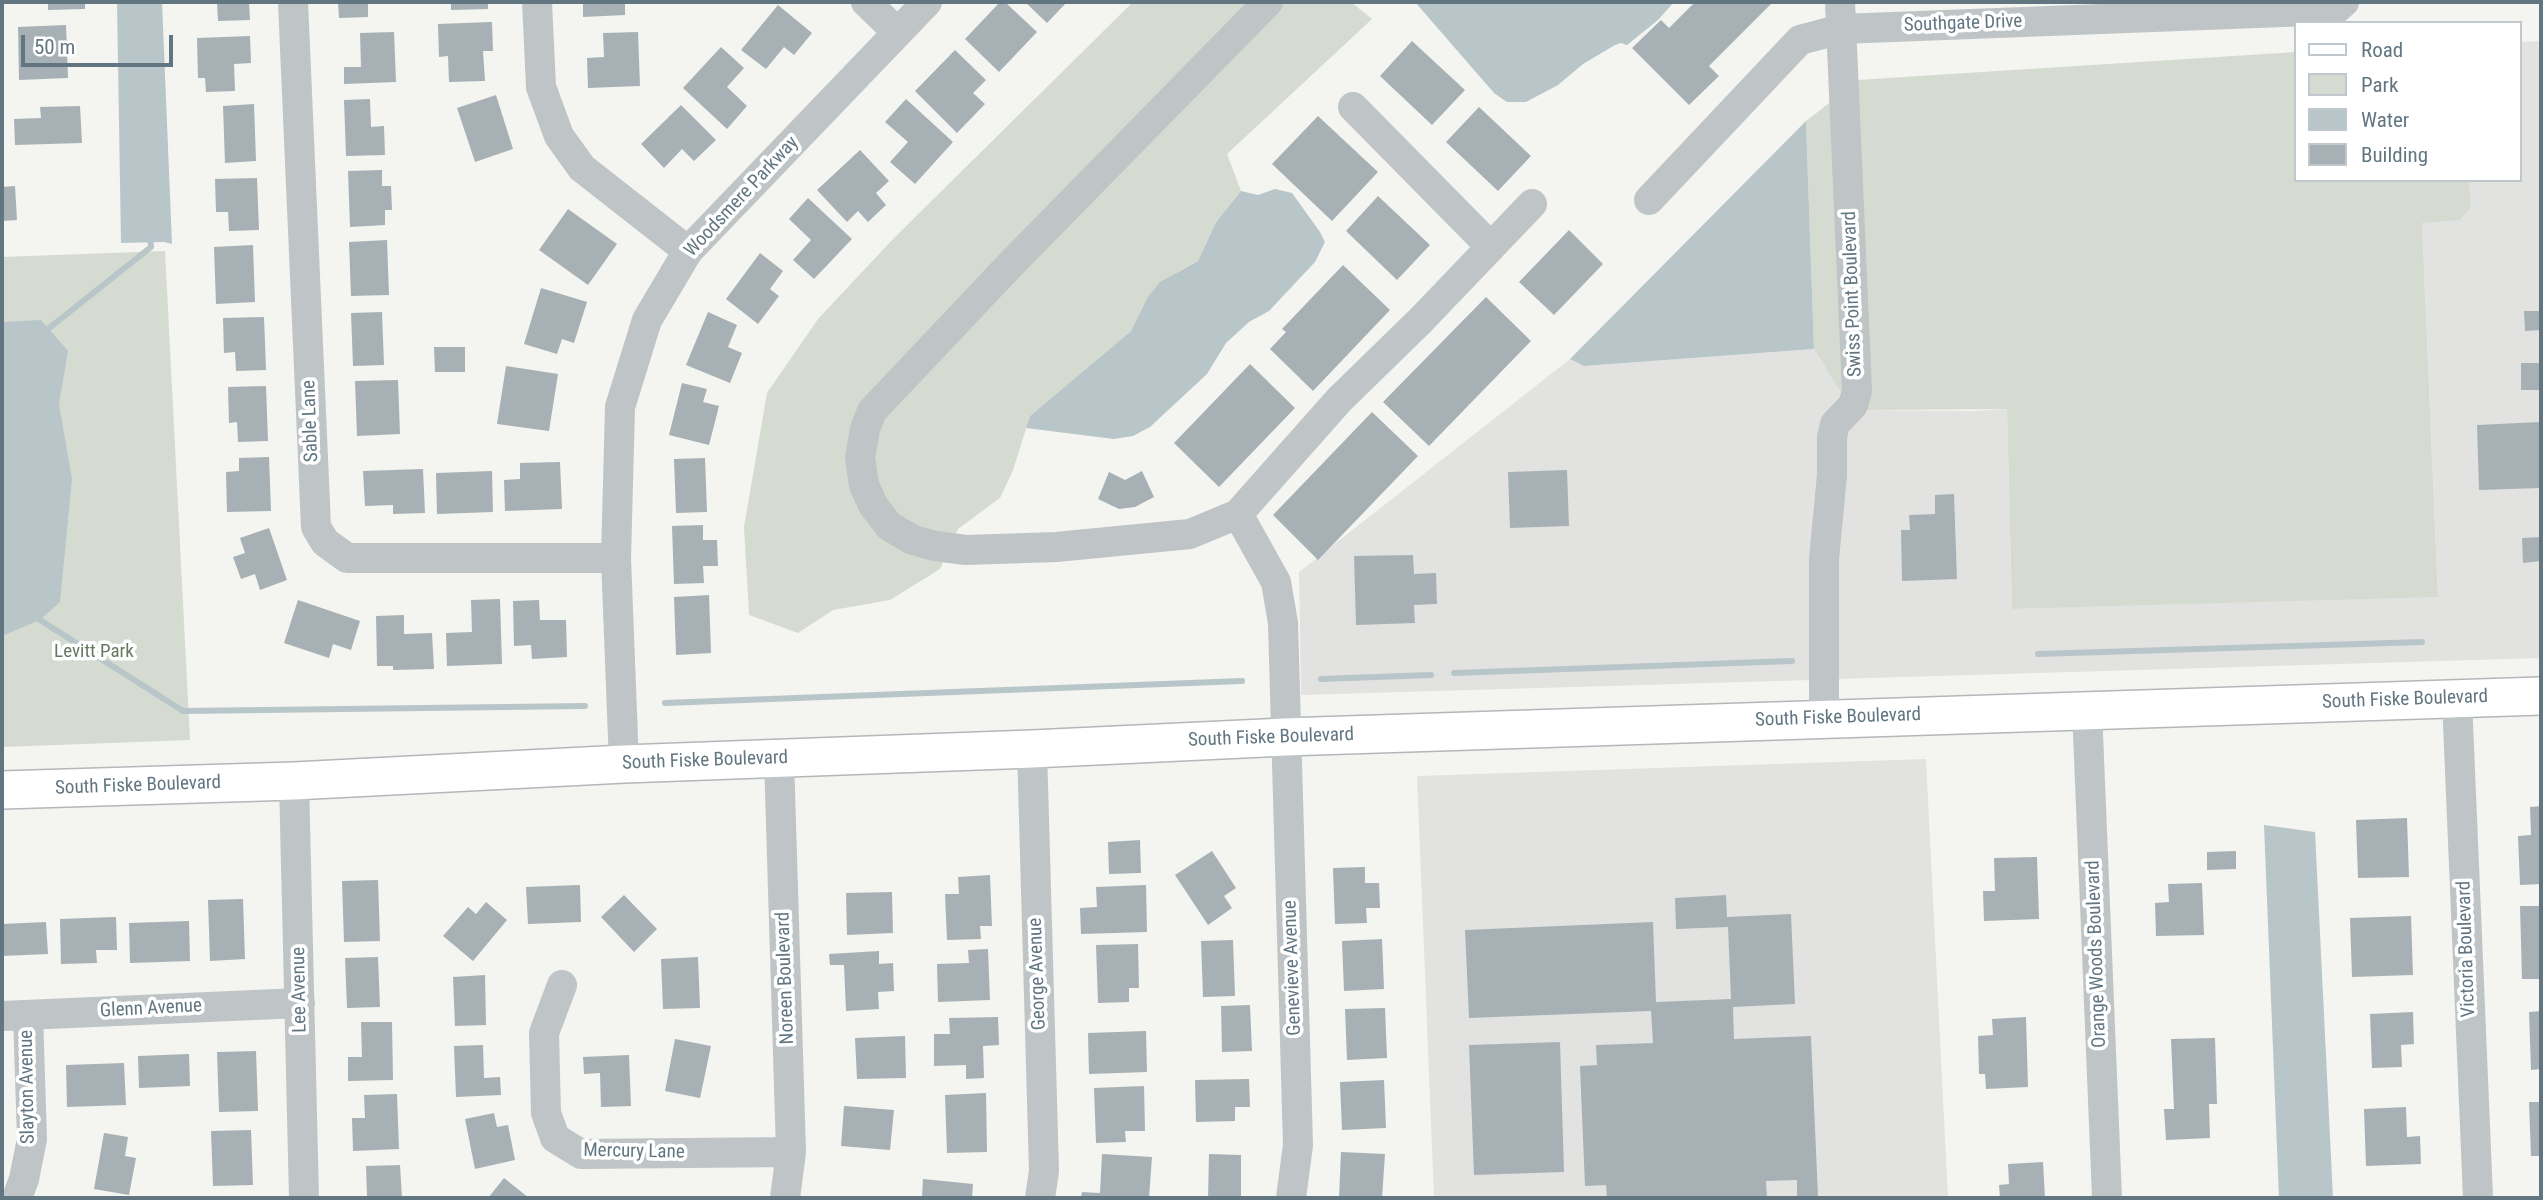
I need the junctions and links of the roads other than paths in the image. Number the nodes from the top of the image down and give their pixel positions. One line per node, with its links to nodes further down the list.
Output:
1 (293, 2): 15 (street, Sable Lane)
2 (537, 2): 13 (street)
3 (866, 2): 8 (street)
4 (927, 2): 8 (street, Woodsmere Parkway)
5 (1268, 2): 14 (street)
6 (2344, 2): 7 (street, Southgate Drive)
7 (1841, 15): 10 (street, Southgate Drive); 19 (street, Swiss Point Boulevard)
8 (897, 32): 13 (street, Woodsmere Parkway)
9 (1353, 107): 12 (street)
10 (1649, 200)
11 (1532, 204): 12 (street)
12 (1491, 247): 14 (street)
13 (688, 251): 15 (street, Woodsmere Parkway)
14 (1238, 513): 20 (street, Genevieve Avenue)
15 (616, 558): 23 (street, Woodsmere Parkway)
16 (2541, 696): 17 (main road, South Fiske Boulevard)
17 (2457, 699): 18 (main road, South Fiske Boulevard); 36 (street, Victoria Boulevard)
18 (2087, 709): 19 (main road, South Fiske Boulevard); 35 (street, Orange Woods Boulevard)
19 (1824, 719): 20 (main road, South Fiske Boulevard)
20 (1285, 737): 21 (main road, South Fiske Boulevard); 34 (street, Genevieve Avenue)
21 (1032, 749): 22 (main road, South Fiske Boulevard); 33 (street, George Avenue)
22 (779, 758): 23 (main road, South Fiske Boulevard); 29 (street, Noreen Boulevard)
23 (624, 764): 24 (main road, South Fiske Boulevard)
24 (294, 781): 25 (main road, South Fiske Boulevard); 27 (street, Lee Avenue)
25 (2, 790)
26 (562, 985): 29 (street, Mercury Lane)
27 (300, 1003): 28 (street, Glenn Avenue); 31 (street, Lee Avenue)
28 (15, 1015): 30 (street, Slayton Avenue)
29 (791, 1153): 32 (street, Noreen Boulevard)
30 (16, 1198)
31 (304, 1198)
32 (785, 1198)
33 (1040, 1198)
34 (1291, 1198)
35 (2107, 1198)
36 (2478, 1198)

